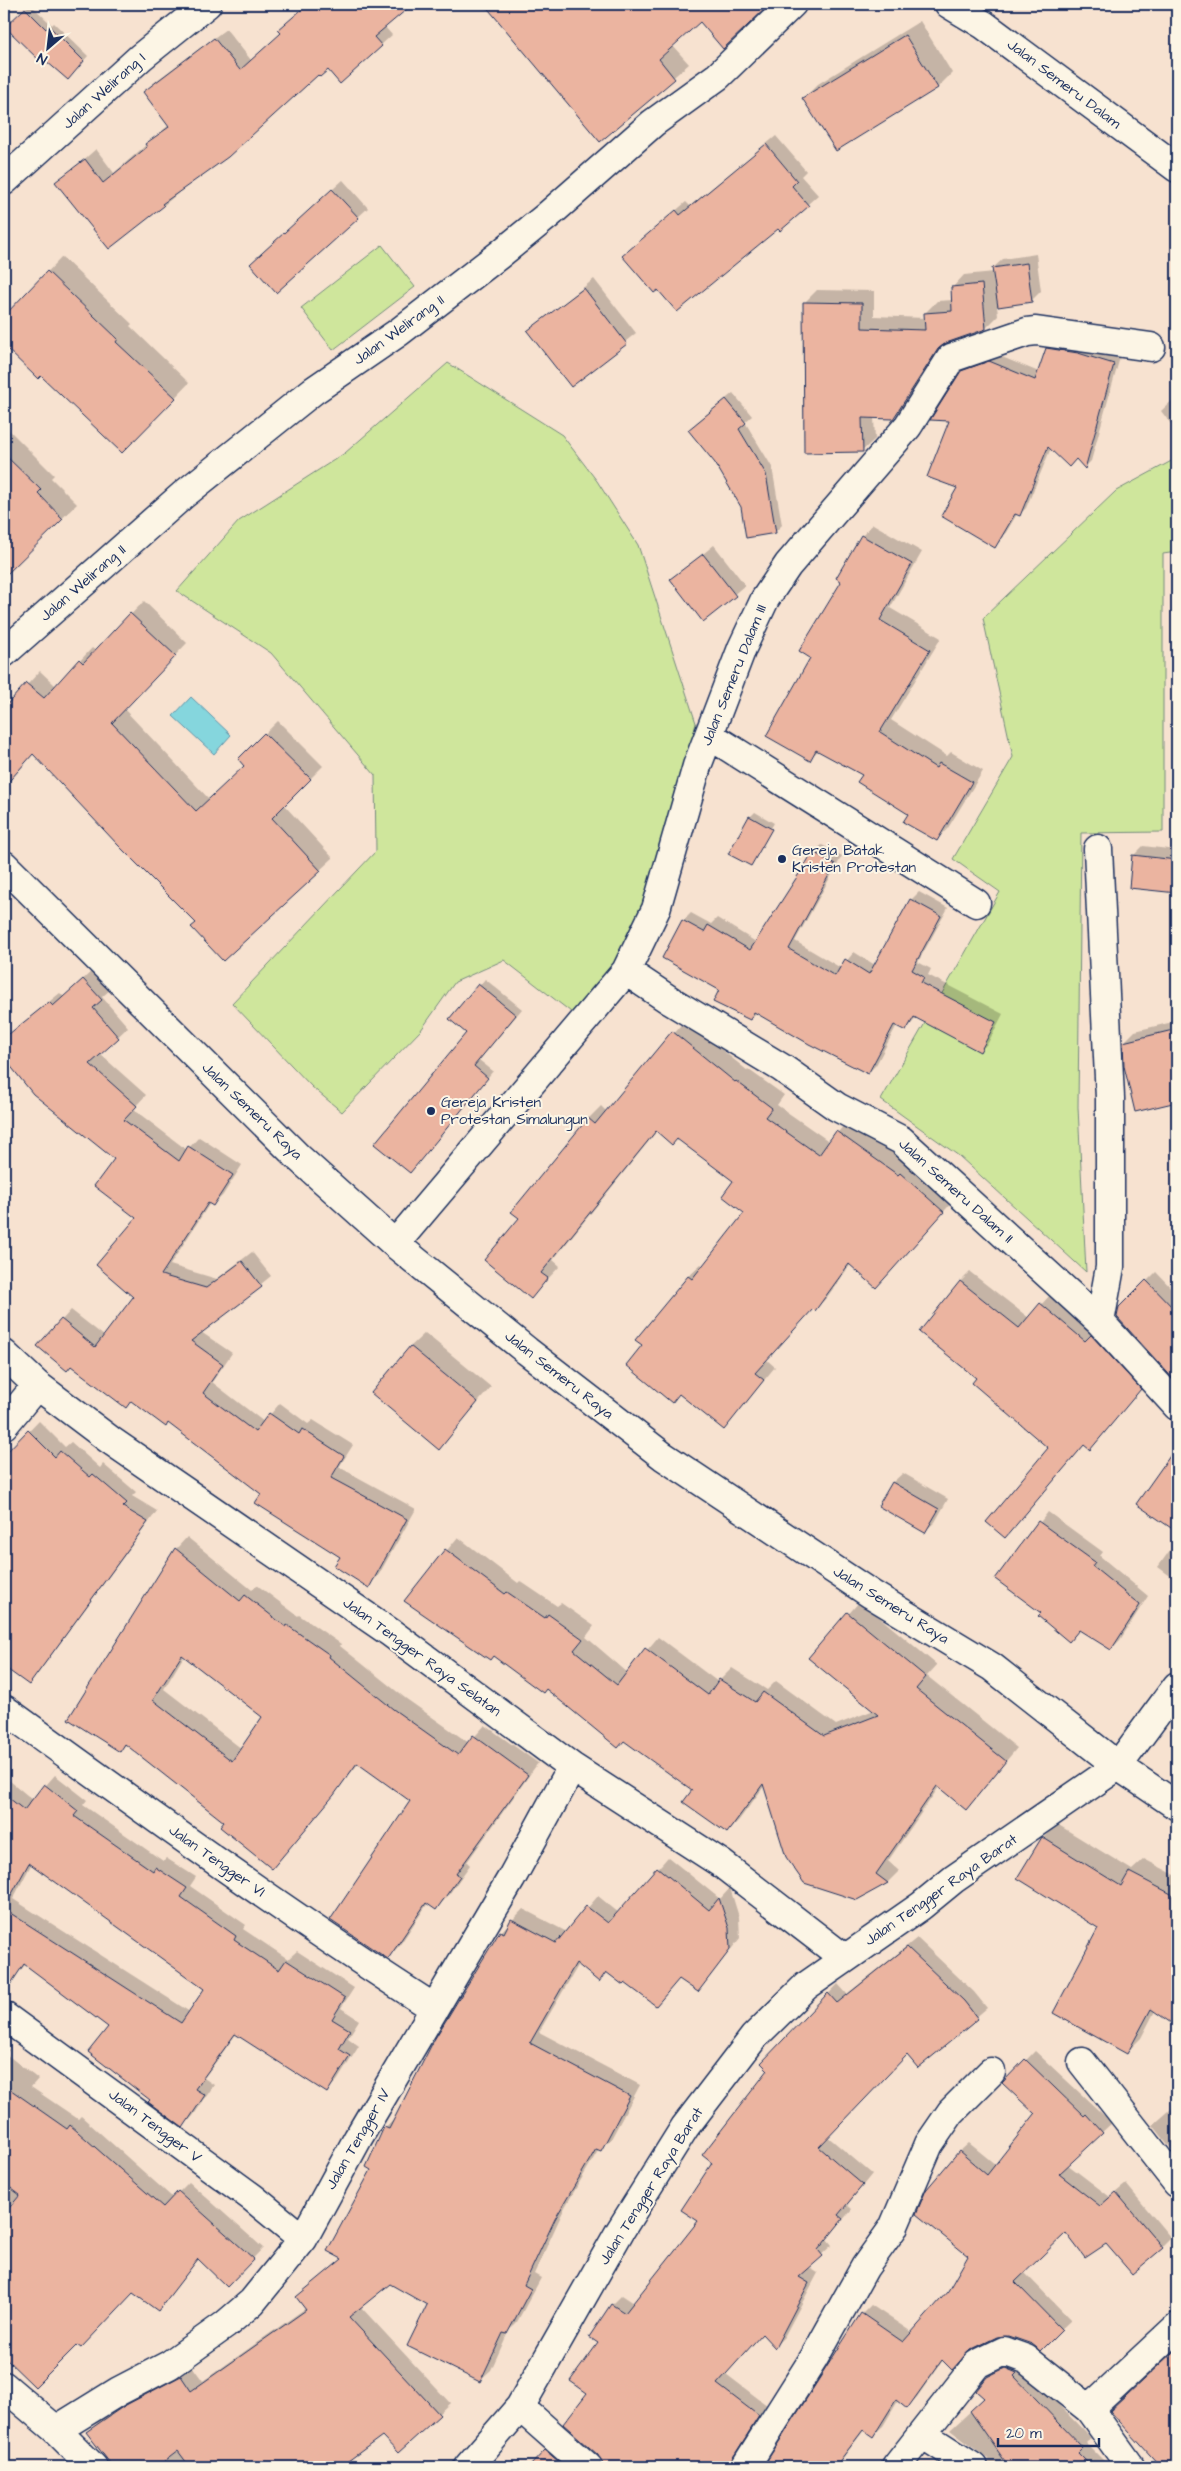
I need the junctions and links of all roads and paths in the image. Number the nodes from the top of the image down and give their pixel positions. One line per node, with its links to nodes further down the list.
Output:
1 (207, 4): 5 (street, Jalan Welirang I)
2 (792, 4): 7 (street, Jalan Welirang II)
3 (949, 4): 4 (street, Jalan Semeru Dalam)
4 (1177, 168)
5 (4, 181)
6 (1151, 347): 8 (street, Jalan Semeru Dalam III)
7 (4, 654)
8 (709, 735): 11 (street); 12 (street, Jalan Semeru Dalam III)
9 (1098, 849): 14 (street)
10 (4, 865): 13 (street, Jalan Semeru Raya)
11 (976, 903)
12 (626, 971): 13 (street, Jalan Semeru Dalam III); 14 (street, Jalan Semeru Dalam II)
13 (395, 1244): 22 (street, Jalan Semeru Raya)
14 (1100, 1322): 17 (street, Jalan Semeru Dalam II)
15 (4, 1354): 16 (street, Jalan Tengger Raya Selatan)
16 (37, 1386): 18 (street); 21 (street, Jalan Tengger Raya Selatan)
17 (1177, 1406)
18 (4, 1425)
19 (1177, 1686): 22 (street)
20 (4, 1709): 25 (street, Jalan Tengger VI)
21 (572, 1766): 24 (street, Jalan Tengger Raya Selatan); 25 (street, Jalan Tengger IV)
22 (1118, 1766): 23 (street, Jalan Semeru Raya); 24 (street, Jalan Tengger Raya Barat)
23 (1177, 1806)
24 (844, 1958): 33 (street, Jalan Tengger Raya Barat)
25 (434, 2008): 30 (street, Jalan Tengger IV)
26 (4, 2016): 30 (street, Jalan Tengger V)
27 (1082, 2062): 29 (street)
28 (991, 2072): 40 (street)
29 (1177, 2182)
30 (303, 2239): 35 (street, Jalan Tengger IV)
31 (1177, 2327): 34 (street)
32 (4, 2386): 35 (street)
33 (520, 2406): 38 (street, Jalan Tengger Raya Barat); 39 (street)
34 (1089, 2409): 36 (street); 43 (street)
35 (56, 2430): 37 (street)
36 (922, 2434): 41 (street); 42 (street)
37 (94, 2467)
38 (468, 2467)
39 (588, 2467)
40 (745, 2467)
41 (896, 2467)
42 (973, 2467)
43 (1131, 2467)

